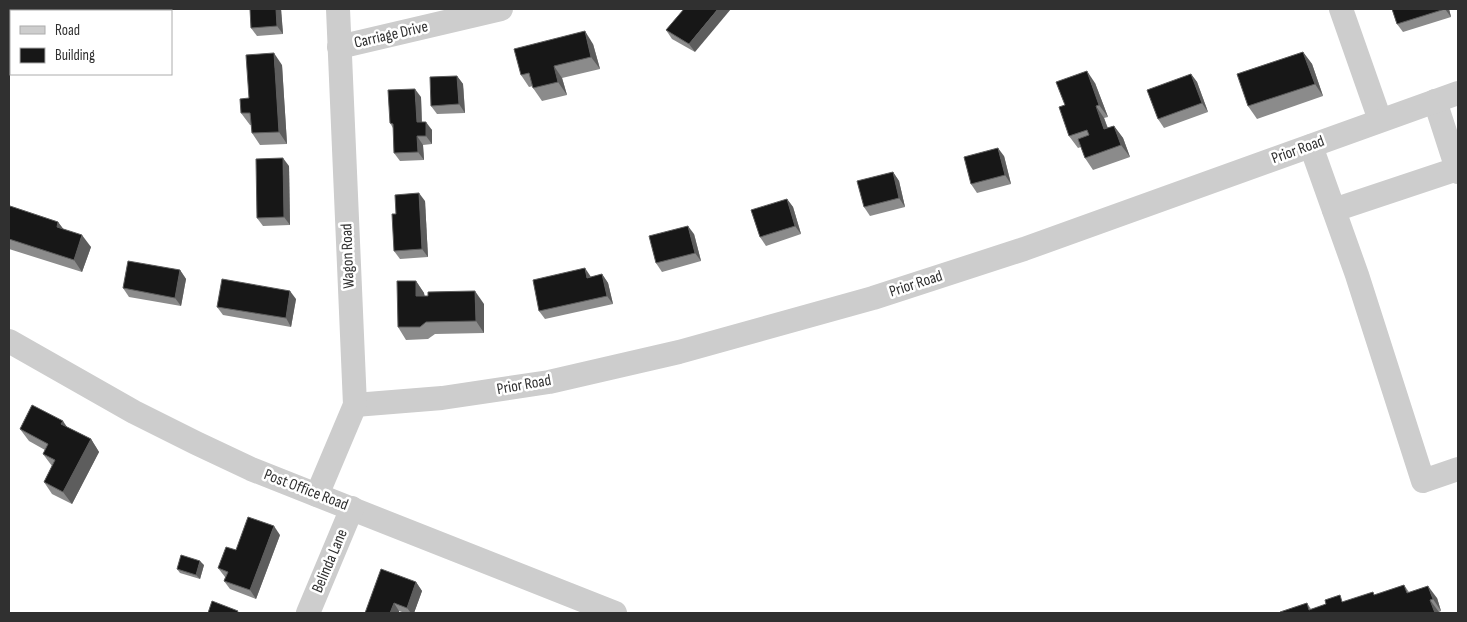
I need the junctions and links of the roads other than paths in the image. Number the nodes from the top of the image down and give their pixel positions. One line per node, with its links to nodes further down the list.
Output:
1 (338, 9): 4 (street, Wagon Road)
2 (501, 9): 4 (street, Carriage Drive)
3 (1341, 9): 7 (street)
4 (340, 47): 12 (street, Wagon Road)
5 (1458, 93): 6 (street, Prior Road)
6 (1435, 101): 7 (street, Prior Road); 9 (street)
7 (1380, 120): 8 (street, Prior Road)
8 (1311, 146): 10 (street); 12 (street, Prior Road)
9 (1458, 171): 10 (street)
10 (1334, 210): 13 (street)
11 (9, 341): 14 (street, Post Office Road)
12 (355, 405): 14 (street, Wagon Road)
13 (1458, 469)
14 (317, 495): 15 (street, Post Office Road)
15 (352, 508): 16 (street, Belinda Lane); 17 (street, Post Office Road)
16 (308, 613)
17 (616, 613)

